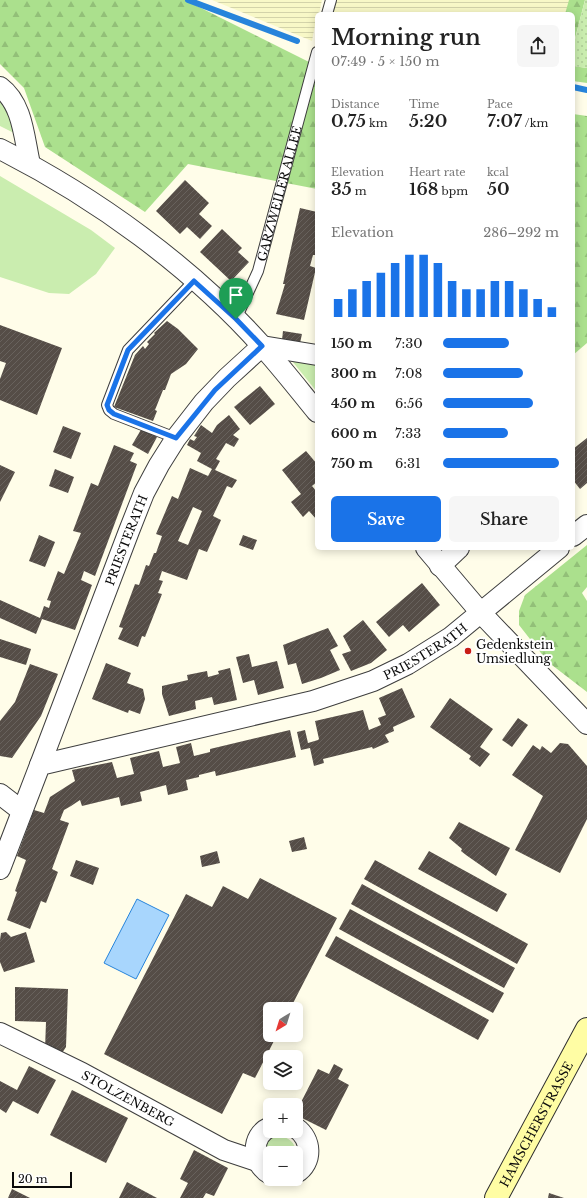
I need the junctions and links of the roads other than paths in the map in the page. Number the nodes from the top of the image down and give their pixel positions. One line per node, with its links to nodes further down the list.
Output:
1 (330, 0): 2 (lane)
2 (327, 12)
3 (315, 60): 8 (lane, GARZWEILER ALLEE)
4 (0, 87): 6 (street)
5 (0, 149): 6 (street)
6 (30, 164): 7 (street)
7 (194, 281): 8 (street); 12 (lane)
8 (236, 319): 9 (street)
9 (262, 346): 10 (street); 11 (street); 12 (street, PRIESTERATH)
10 (315, 355)
11 (315, 410)
12 (176, 438): 21 (street, PRIESTERATH)
13 (587, 524): 14 (street)
14 (575, 534)
15 (428, 550): 18 (street)
16 (457, 550): 18 (street)
17 (557, 550): 19 (street, PRIESTERATH)
18 (440, 566): 19 (street)
19 (481, 613): 20 (street); 21 (street, PRIESTERATH)
20 (587, 724)
21 (40, 765): 23 (street, PRIESTERATH)
22 (0, 794): 23 (street)
23 (22, 811): 24 (street, PRIESTERATH)
24 (0, 869)
25 (587, 1029): 32 (main road, HAMSCHERSTRASSE)
26 (0, 1033): 30 (street, STOLZENBERG)
27 (263, 1133): 29 (street, STOLZENBERG)
28 (303, 1135): 31 (street)
29 (263, 1165)
30 (263, 1167)
31 (303, 1167)
32 (496, 1198)

